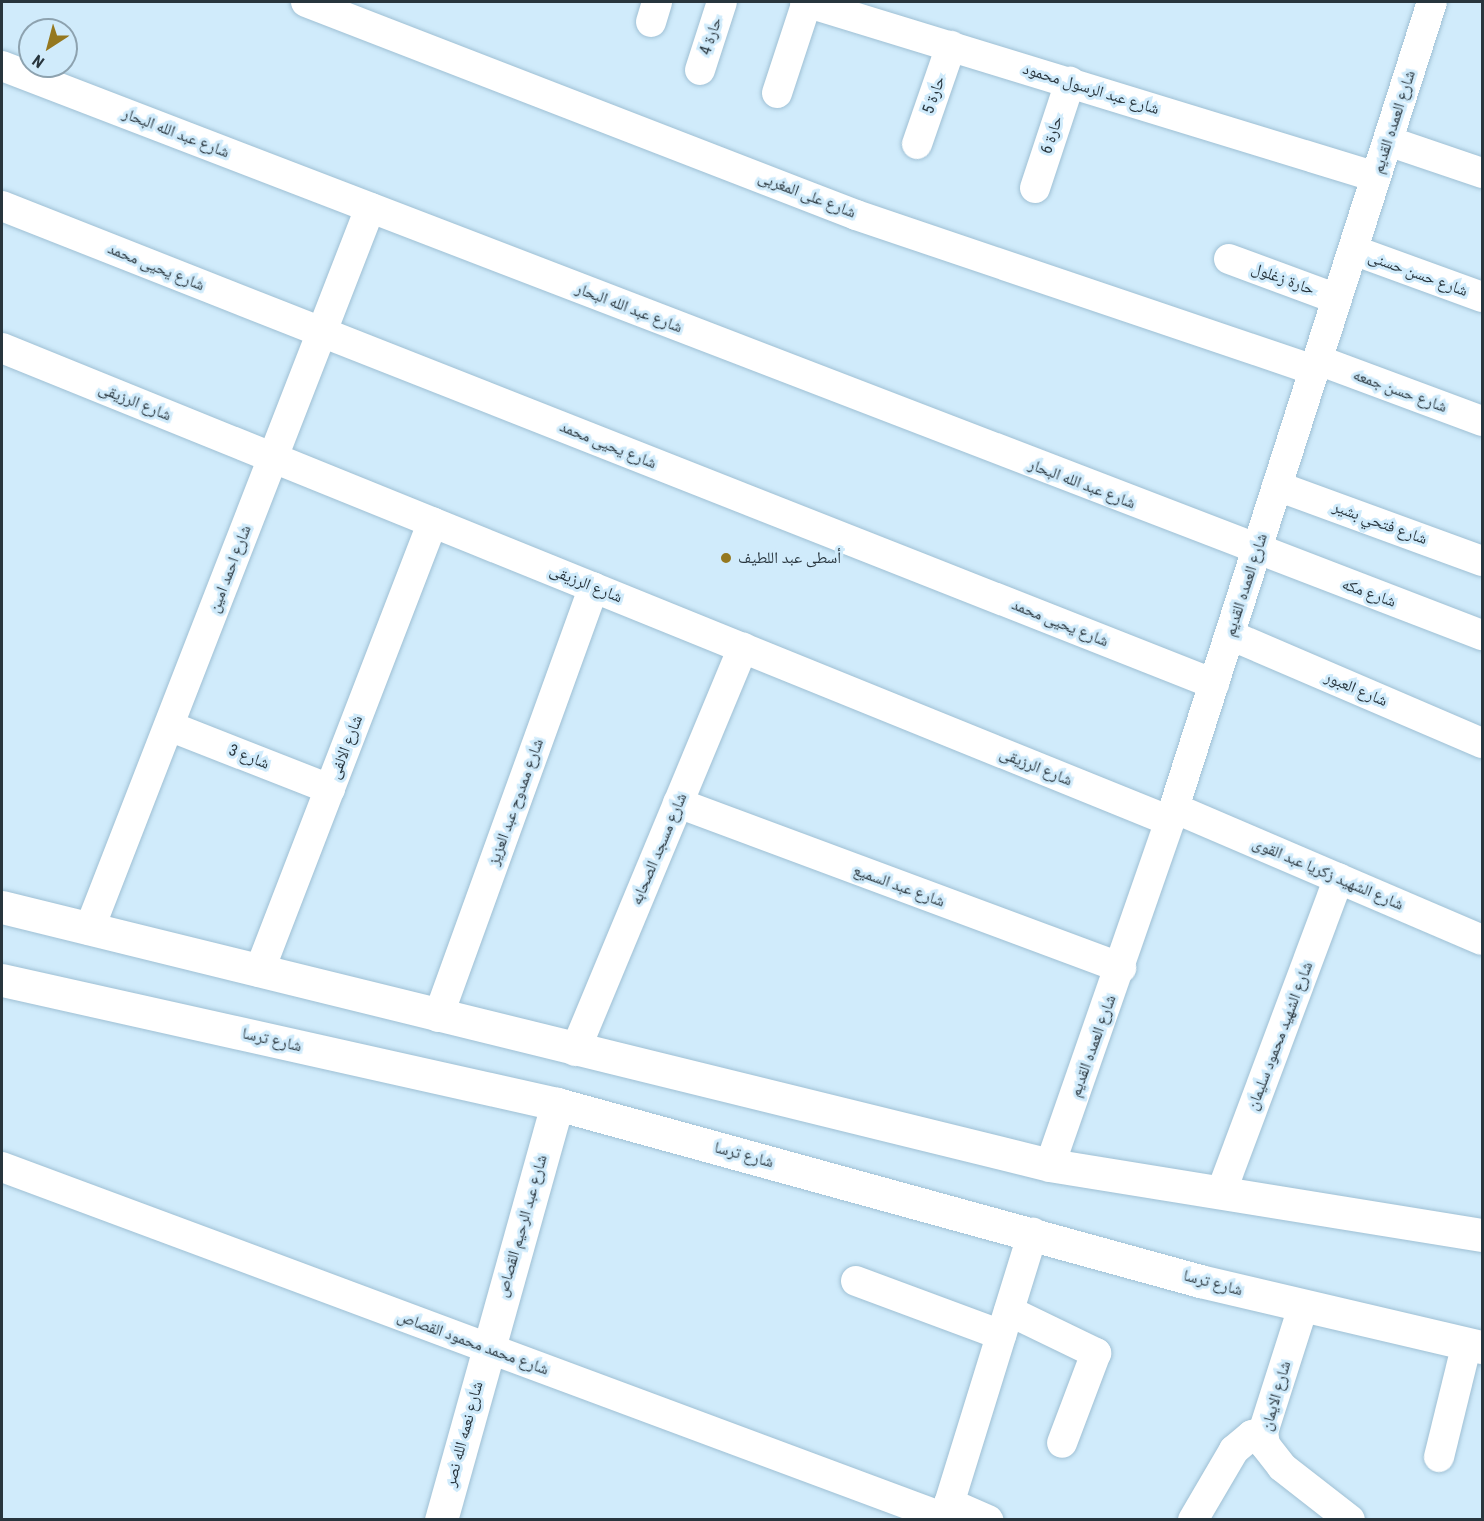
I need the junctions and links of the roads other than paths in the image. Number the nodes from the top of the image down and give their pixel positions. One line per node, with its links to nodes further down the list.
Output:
1 (306, 2): 23 (street, شارع على المغربى)
2 (722, 2): 7 (street, حارة 4)
3 (806, 2): 5 (street, شارع عبد الرسول محمود); 9 (street)
4 (1432, 2): 10 (street, شارع العمده القديم)
5 (951, 46): 8 (street, شارع عبد الرسول محمود); 11 (street, حارة 5)
6 (2, 66): 16 (street, شارع عبد الله البحار)
7 (700, 70)
8 (1070, 82): 13 (street, شارع عبد الرسول محمود); 14 (street, حارة 6)
9 (777, 93)
10 (1388, 141): 12 (street); 13 (street, شارع العمده القديم)
11 (917, 144)
12 (1482, 172)
13 (1376, 177): 17 (street, شارع العمده القديم)
14 (1035, 188)
15 (2, 206): 21 (street, شارع يحيى محمد)
16 (370, 208): 21 (street, شارع احمد امين); 28 (street, شارع عبد الله البحار)
17 (1353, 250): 19 (street, شارع حسن حسنى); 20 (street, شارع العمده القديم)
18 (1229, 259): 20 (street, حارة زغلول)
19 (1482, 297)
20 (1337, 299): 23 (street, شارع العمده القديم)
21 (322, 332): 25 (street, شارع احمد امين); 34 (street, شارع يحيى محمد)
22 (2, 348): 25 (street, شارع الرزيقى)
23 (1316, 365): 24 (street, شارع حسن جمعه); 26 (street, شارع العمده القديم)
24 (1482, 421)
25 (273, 458): 27 (street, شارع الرزيقى); 35 (street, شارع احمد امين)
26 (1278, 486): 28 (street, شارع العمده القديم); 29 (street, شارع فتحي بشير)
27 (433, 522): 30 (street, شارع الرزيقى); 37 (street, شارع الالفى)
28 (1256, 551): 31 (street, شارع العمده القديم); 32 (street, شارع مكه)
29 (1482, 561)
30 (594, 587): 33 (street, شارع الرزيقى); 47 (street, شارع ممدوح عبد العزيز)
31 (1230, 635): 34 (street, شارع العمده القديم); 36 (street, شارع العبور)
32 (1482, 635)
33 (743, 648): 38 (street, شارع مسجد الصحابه); 39 (street, شارع الرزيقى)
34 (1214, 684): 39 (street, شارع العمده القديم)
35 (169, 726): 37 (street, شارع 3); 42 (street, شارع احمد امين)
36 (1482, 742)
37 (330, 789): 45 (street, شارع الالفى)
38 (678, 803): 44 (street, شارع عبد السميع); 48 (street, شارع مسجد الصحابه)
39 (1172, 815): 40 (street, شارع الشهيد زكريا عبد القوى); 44 (street, شارع العمده القديم)
40 (1339, 878): 43 (street, شارع الشهيد زكريا عبد القوى); 52 (street, شارع الشهيد محمود سليمان)
41 (2, 907): 42 (main road)
42 (89, 930): 45 (main road)
43 (1482, 940)
44 (1121, 968): 50 (street, شارع العمده القديم)
45 (259, 972): 47 (main road)
46 (6, 978): 49 (main road, شارع ترسا)
47 (438, 1017): 48 (main road)
48 (575, 1051): 50 (main road)
49 (557, 1104): 53 (main road, شارع ترسا); 60 (main road, شارع عبد الرحيم القصاص)
50 (1050, 1165): 52 (main road)
51 (2, 1167): 60 (street, شارع محمد محمود القصاص)
52 (1221, 1193): 54 (main road)
53 (1033, 1232): 57 (main road, شارع ترسا); 58 (street)
54 (1470, 1232): 55 (main road)
55 (1482, 1256)
56 (856, 1281): 58 (street)
57 (1303, 1307): 59 (main road, شارع ترسا); 61 (street, شارع الايمان)
58 (1005, 1323): 62 (street); 64 (street)
59 (1477, 1342): 63 (street)
60 (487, 1348): 64 (street, شارع محمد محمود القصاص); 66 (main road, شارع نعمه الله نصر)
61 (1263, 1432): 65 (street, شارع الايمان); 68 (street)
62 (1062, 1443)
63 (1439, 1457)
64 (946, 1514): 67 (street, شارع محمد محمود القصاص)
65 (1340, 1516)
66 (441, 1520)
67 (988, 1520)
68 (1193, 1520)

